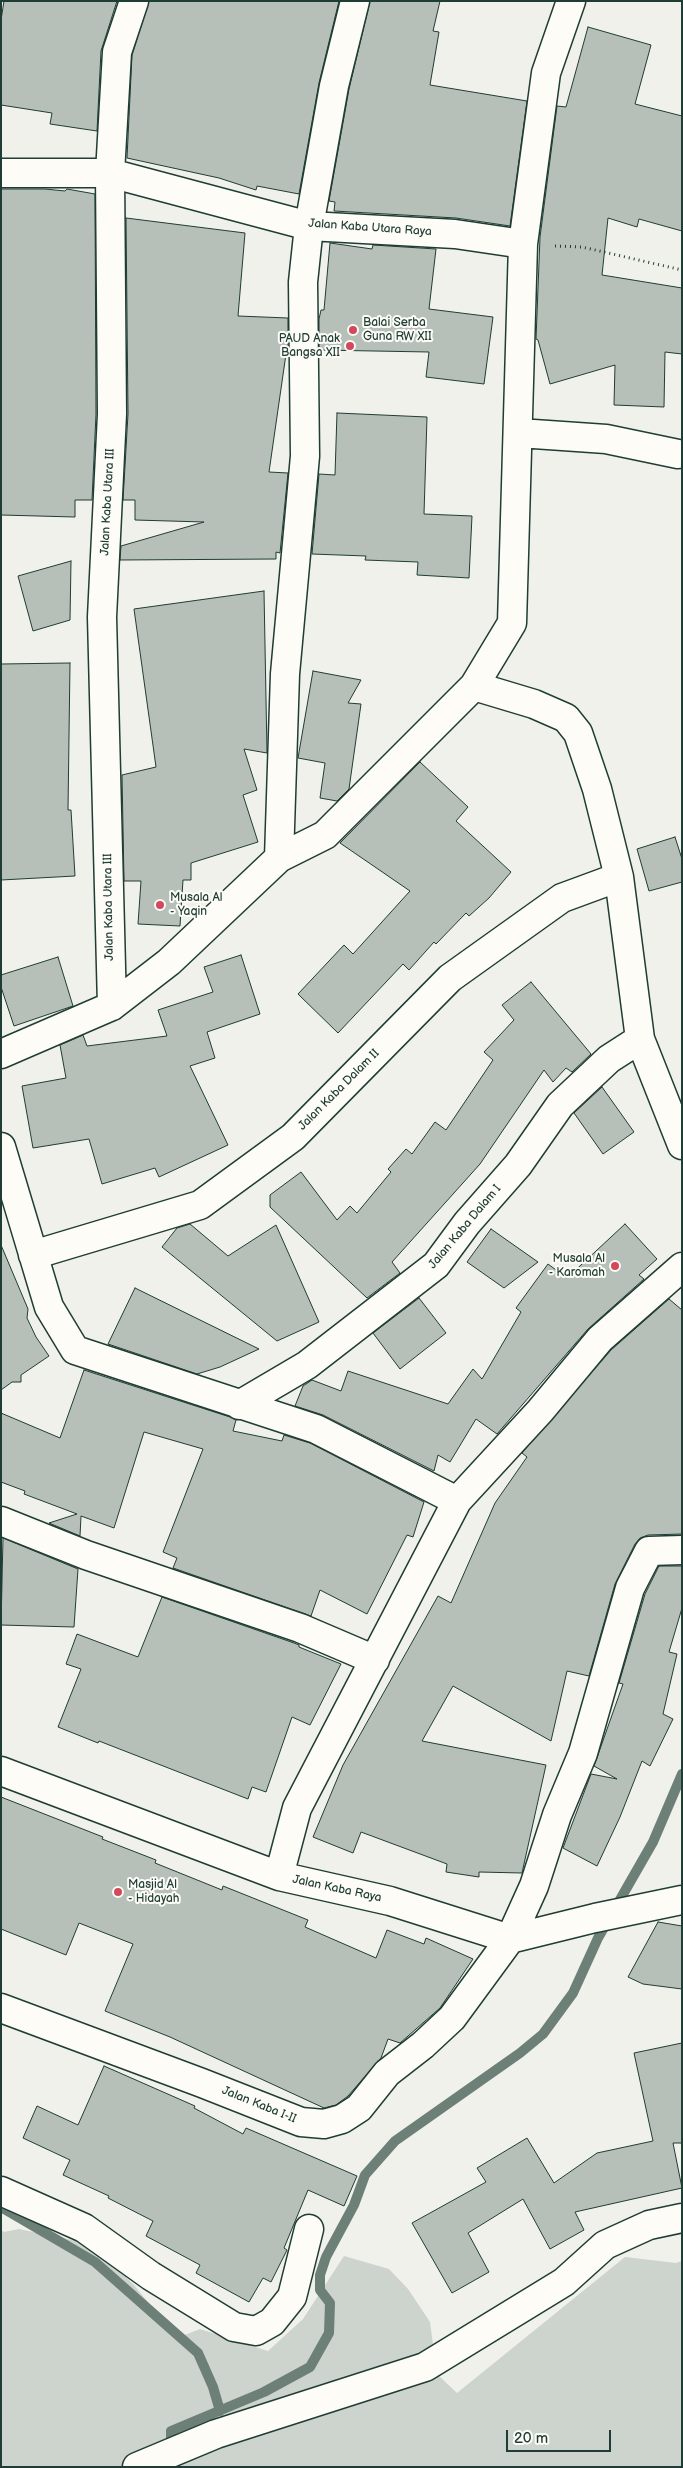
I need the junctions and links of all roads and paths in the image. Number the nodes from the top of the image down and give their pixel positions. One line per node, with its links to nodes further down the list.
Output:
1 (134, 1): 5 (street, Jalan Kaba Utara III)
2 (356, 1): 6 (street)
3 (571, 1): 7 (street)
4 (1, 173): 5 (street, Jalan Kaba Utara Raya)
5 (110, 173): 6 (street, Jalan Kaba Utara Raya); 14 (street, Jalan Kaba Utara III)
6 (309, 226): 7 (street, Jalan Kaba Utara Raya); 12 (street)
7 (523, 244): 8 (path); 9 (street)
8 (682, 270)
9 (519, 433): 10 (street); 11 (street)
10 (678, 454)
11 (474, 686): 12 (street); 13 (street)
12 (279, 858): 14 (street)
13 (619, 877): 15 (street); 19 (street, Jalan Kaba Dalam II)
14 (112, 1006): 16 (street)
15 (640, 1039): 17 (street); 21 (street, Jalan Kaba Dalam I)
16 (1, 1054)
17 (682, 1145)
18 (1, 1146): 19 (street)
19 (32, 1256): 21 (street)
20 (682, 1267): 22 (street)
21 (239, 1405): 22 (street)
22 (457, 1501): 25 (street)
23 (1, 1521): 25 (street)
24 (682, 1550): 29 (street, Jalan Kaba I-II)
25 (376, 1660): 27 (street)
26 (1, 1772): 27 (street, Jalan Kaba Raya)
27 (278, 1876): 29 (street, Jalan Kaba Raya)
28 (676, 1901): 29 (street)
29 (510, 1939): 30 (street, Jalan Kaba I-II)
30 (1, 2008)
31 (1, 2191): 33 (street)
32 (682, 2218): 34 (street)
33 (309, 2229)
34 (136, 2467)

